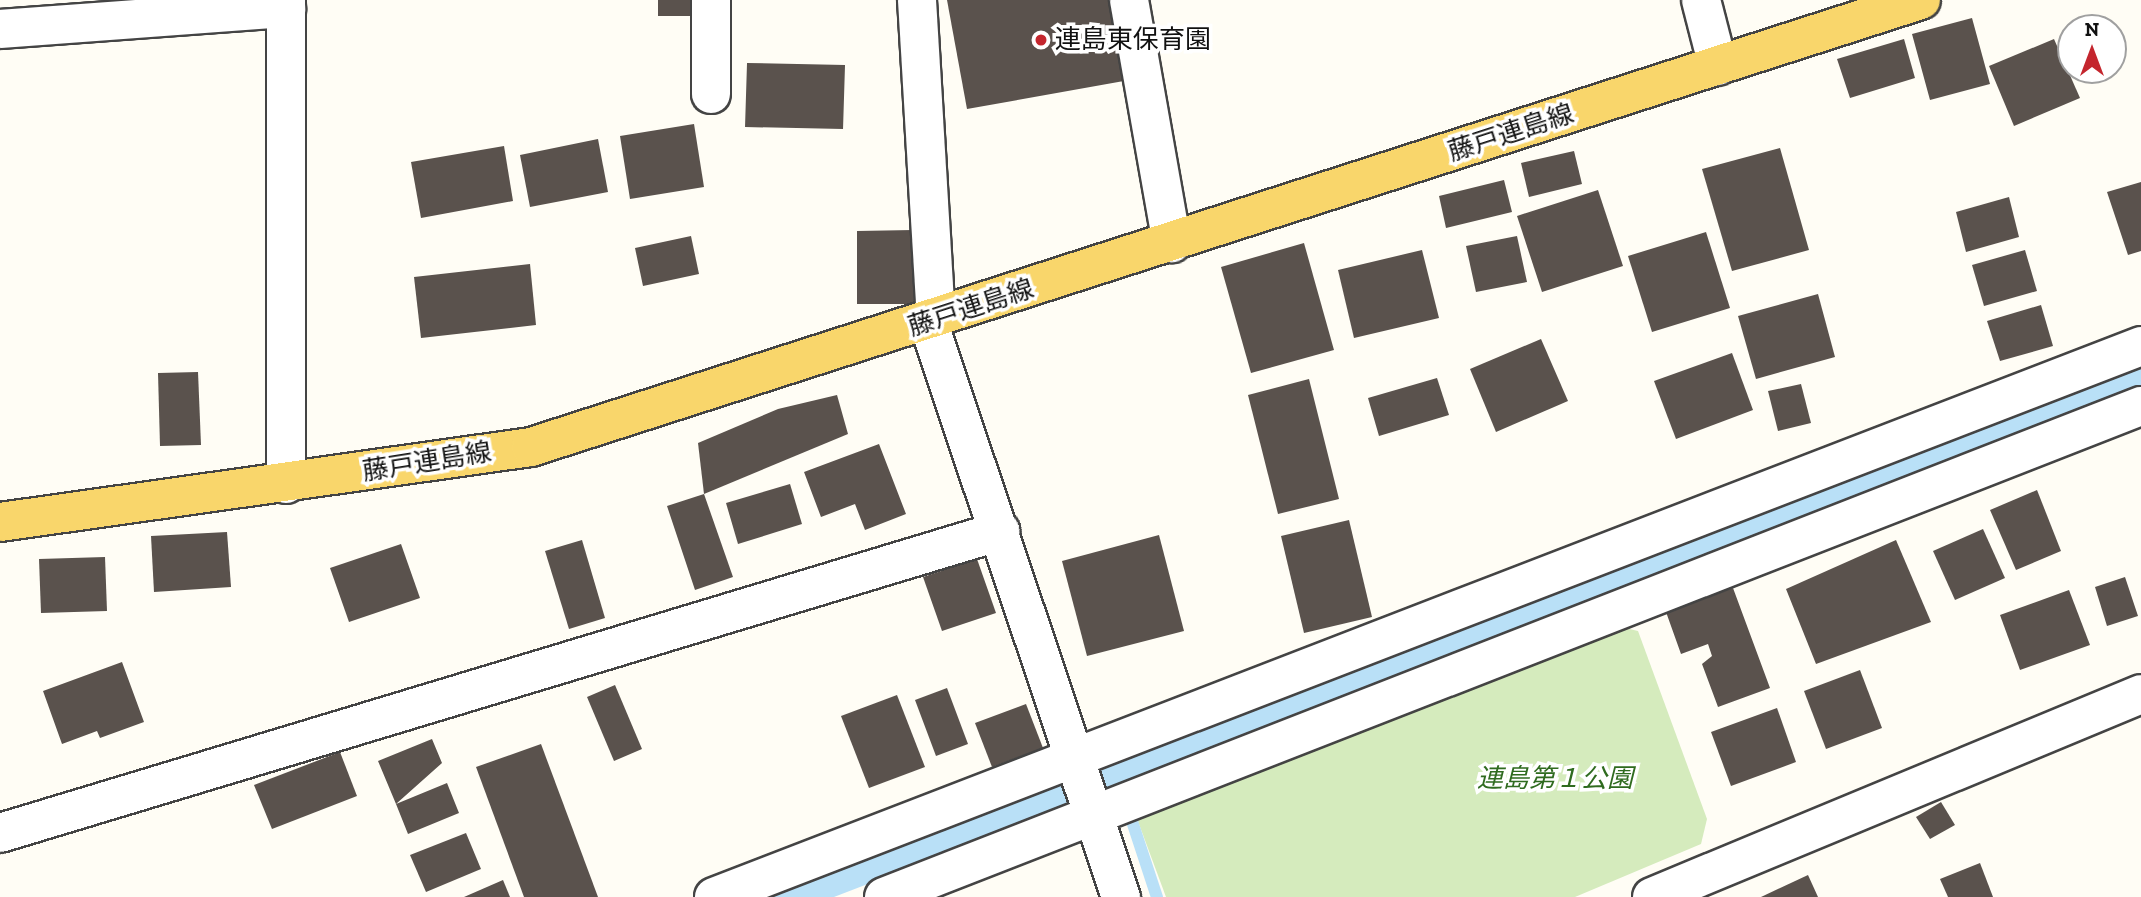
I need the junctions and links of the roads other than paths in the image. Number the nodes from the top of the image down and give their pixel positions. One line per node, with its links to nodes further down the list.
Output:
1 (711, 0): 9 (street)
2 (917, 0): 11 (street)
3 (1129, 0): 10 (street)
4 (1701, 0): 8 (street)
5 (1920, 0): 8 (main road, 藤戸連島線)
6 (286, 4): 7 (street); 14 (street)
7 (0, 29)
8 (1718, 66): 10 (main road, 藤戸連島線)
9 (711, 94)
10 (1172, 243): 11 (main road, 藤戸連島線)
11 (932, 321): 14 (main road, 藤戸連島線); 16 (street)
12 (2141, 346): 18 (street)
13 (2141, 406): 18 (street)
14 (286, 484): 15 (main road, 藤戸連島線)
15 (0, 522)
16 (1000, 531): 18 (street); 19 (street)
17 (2141, 694): 23 (street)
18 (1099, 792): 20 (street); 21 (street); 22 (street)
19 (0, 833)
20 (714, 897)
21 (884, 897)
22 (1121, 897)
23 (1652, 897)

